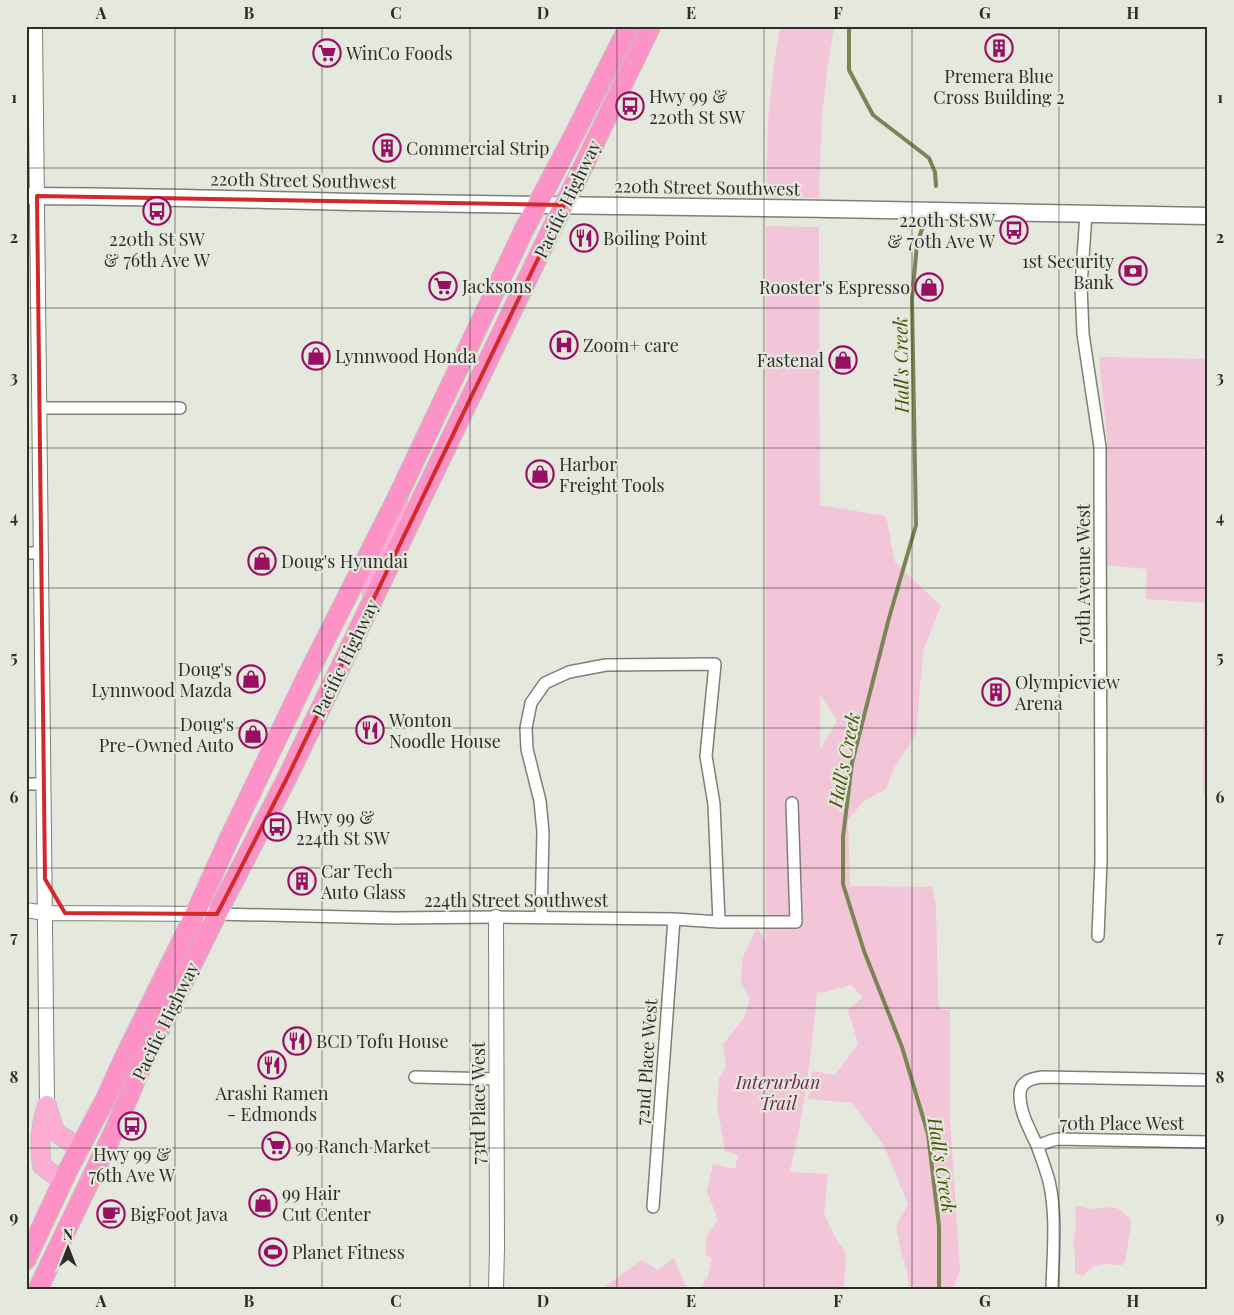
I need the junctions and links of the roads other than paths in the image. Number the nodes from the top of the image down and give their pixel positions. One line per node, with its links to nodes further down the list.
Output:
1 (35, 26): 4 (street)
2 (629, 26): 5 (highway, Pacific Highway)
3 (651, 26): 6 (highway, Pacific Highway)
4 (31, 196): 5 (main road, 220th Street Southwest); 9 (street)
5 (538, 204): 6 (main road, 220th Street Southwest); 11 (highway, Pacific Highway)
6 (564, 205): 7 (main road, 220th Street Southwest); 14 (highway, Pacific Highway)
7 (1086, 214): 8 (main road, 220th Street Southwest); 28 (street, 70th Avenue West)
8 (1208, 216)
9 (40, 408): 10 (street); 13 (street)
10 (180, 408)
11 (396, 500): 14 (main road); 22 (highway, Pacific Highway)
12 (26, 553): 13 (street)
13 (41, 553): 16 (street)
14 (373, 601): 23 (highway, Pacific Highway)
15 (26, 784): 16 (street)
16 (43, 784): 18 (street)
17 (792, 803): 27 (street, 224th Street Southwest)
18 (45, 879): 20 (street); 21 (street)
19 (26, 910): 20 (street, 224th Street Southwest)
20 (45, 913): 21 (street, 224th Street Southwest); 32 (street)
21 (65, 913): 22 (street, 224th Street Southwest)
22 (195, 914): 23 (street, 224th Street Southwest); 35 (highway, Pacific Highway)
23 (217, 914): 24 (street, 224th Street Southwest); 39 (highway, Pacific Highway)
24 (496, 917): 25 (street, 224th Street Southwest); 30 (street, 73rd Place West)
25 (541, 918): 26 (street, 224th Street Southwest); 27 (street)
26 (674, 919): 27 (street, 224th Street Southwest); 37 (street, 72nd Place West)
27 (719, 922)
28 (1098, 936)
29 (415, 1077): 30 (street)
30 (496, 1079): 40 (street, 73rd Place West)
31 (1208, 1080): 34 (street, 70th Place West)
32 (46, 1105): 35 (main road); 36 (main road)
33 (1208, 1142): 34 (street, 70th Place West)
34 (1037, 1146): 41 (street, 70th Place West)
35 (79, 1150): 36 (highway, Pacific Highway)
36 (63, 1180): 38 (highway, Pacific Highway)
37 (653, 1206)
38 (26, 1260)
39 (38, 1289)
40 (496, 1289)
41 (1052, 1289)

